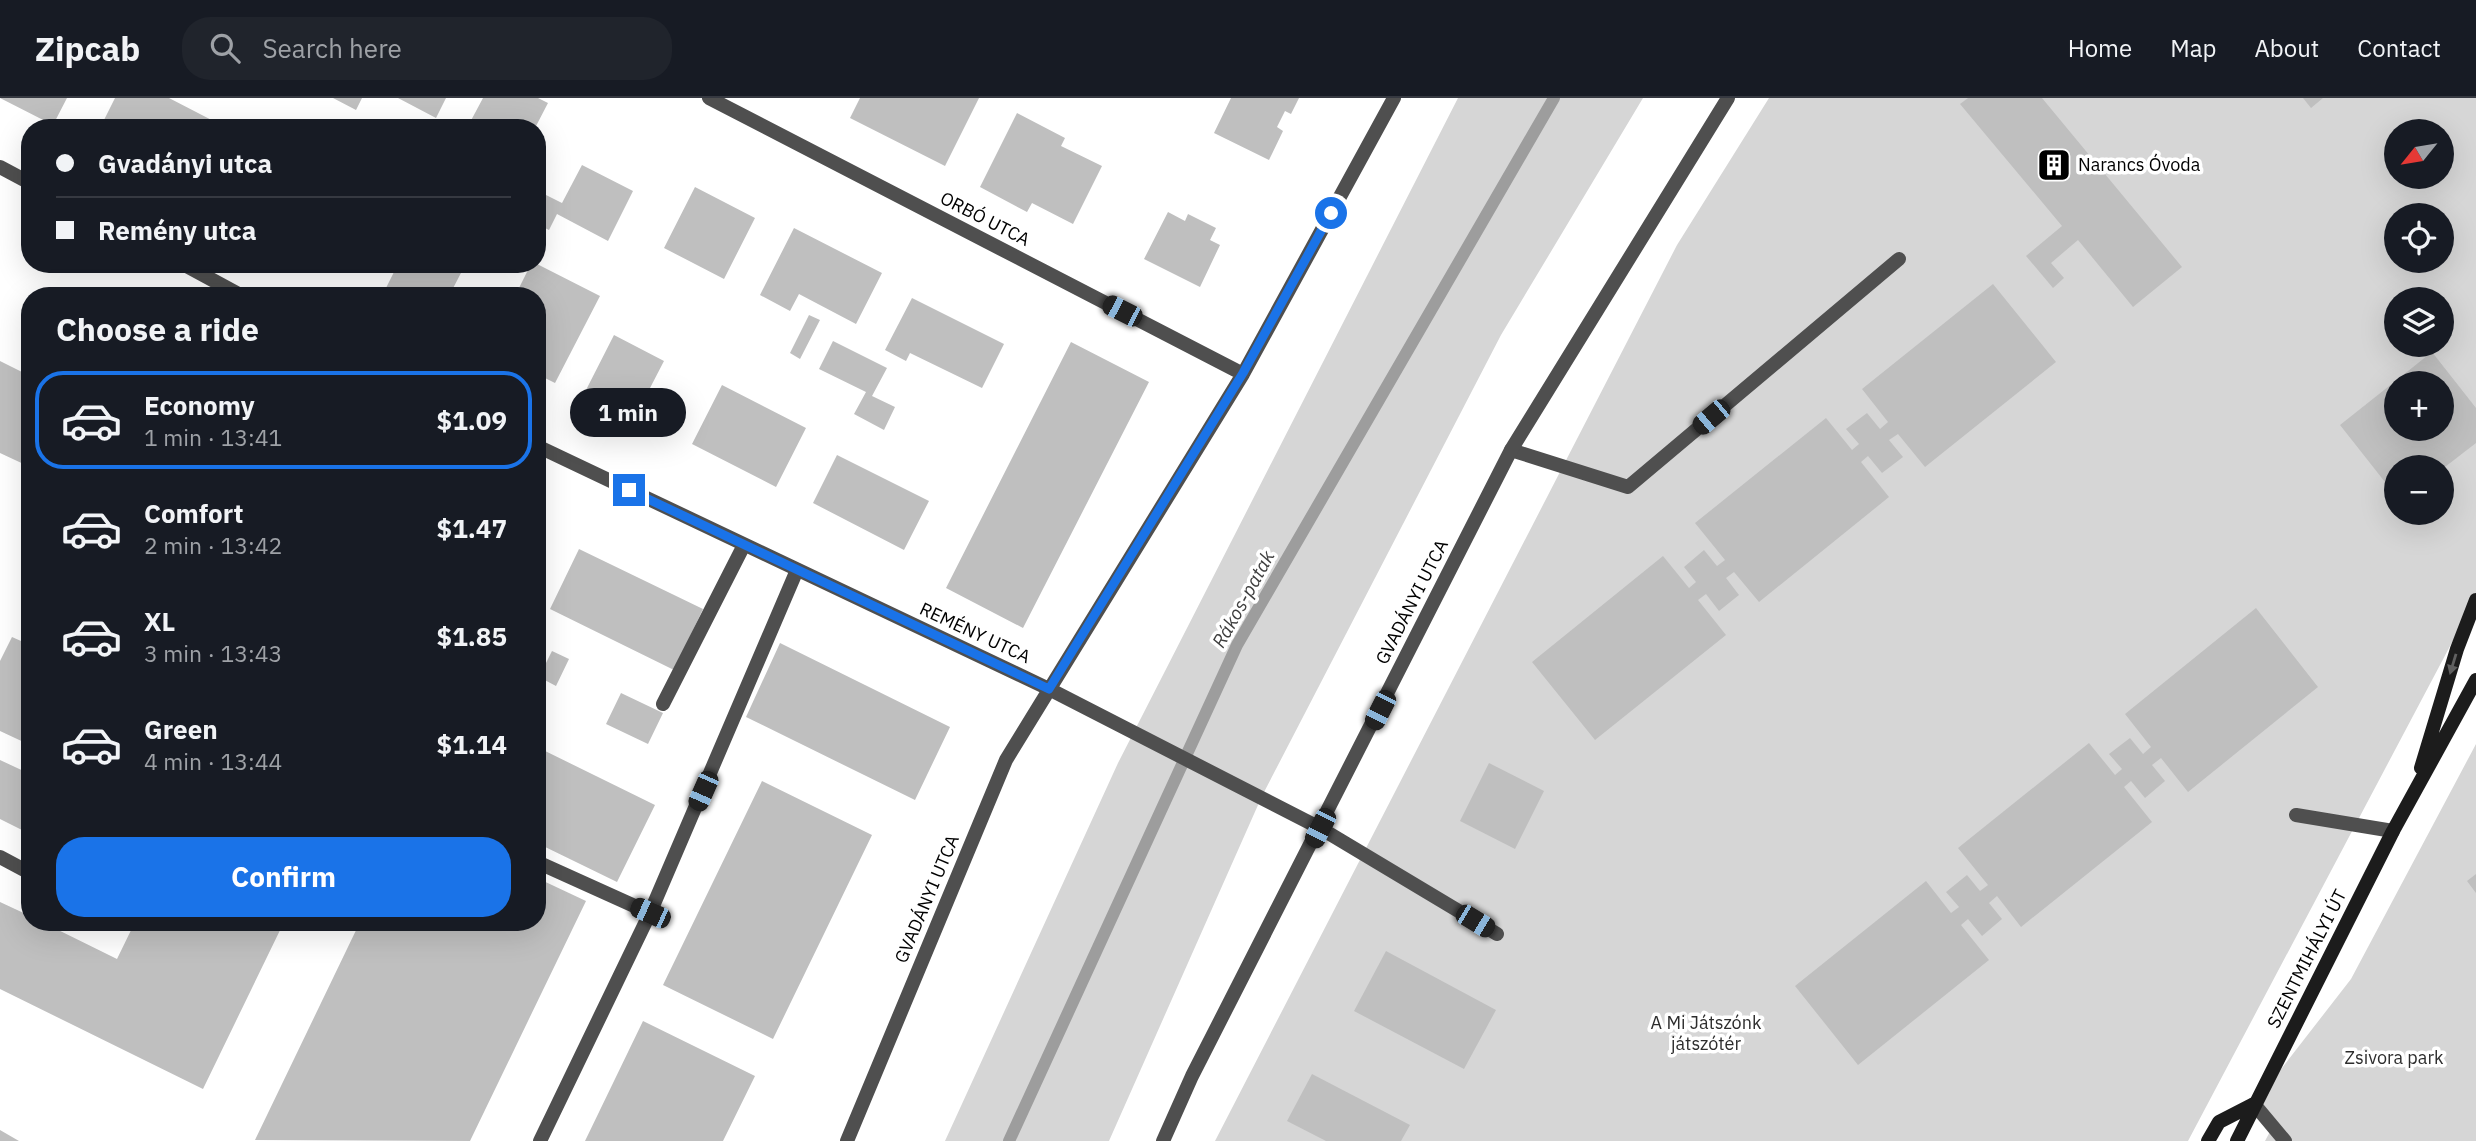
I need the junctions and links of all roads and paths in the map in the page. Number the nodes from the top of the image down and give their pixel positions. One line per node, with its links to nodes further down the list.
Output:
1 (709, 98): 9 (street, ORBÓ UTCA)
2 (1394, 98): 9 (street, GVADÁNYI UTCA)
3 (1728, 98): 11 (street, GVADÁNYI UTCA)
4 (0, 167): 5 (street)
5 (21, 178)
6 (1899, 259): 11 (street)
7 (200, 273): 8 (street)
8 (225, 287)
9 (1243, 373): 16 (street, GVADÁNYI UTCA)
10 (546, 450): 12 (street, REMÉNY UTCA)
11 (1511, 450): 20 (street, GVADÁNYI UTCA)
12 (744, 545): 13 (street, REMÉNY UTCA); 17 (street)
13 (797, 570): 16 (street, REMÉNY UTCA); 25 (street)
14 (2476, 600): 18 (street, SZENTMIHÁLYI ÚT, one-way to 18)
15 (2476, 680): 18 (street, SZENTMIHÁLYI ÚT)
16 (1049, 689): 20 (street, REMÉNY UTCA); 29 (street, GVADÁNYI UTCA)
17 (663, 704)
18 (2413, 796): 21 (street, SZENTMIHÁLYI ÚT)
19 (2297, 815): 21 (street)
20 (1320, 828): 26 (street, REMÉNY UTCA); 30 (street, GVADÁNYI UTCA)
21 (2393, 831): 27 (street, SZENTMIHÁLYI ÚT)
22 (0, 858): 24 (street)
23 (546, 866): 25 (street)
24 (21, 868)
25 (650, 913): 28 (street)
26 (1497, 934)
27 (2254, 1104): 31 (street); 32 (street, SZENTMIHÁLYI ÚT); 33 (street)
28 (540, 1141)
29 (847, 1141)
30 (1163, 1141)
31 (2208, 1141)
32 (2237, 1141)
33 (2285, 1141)

